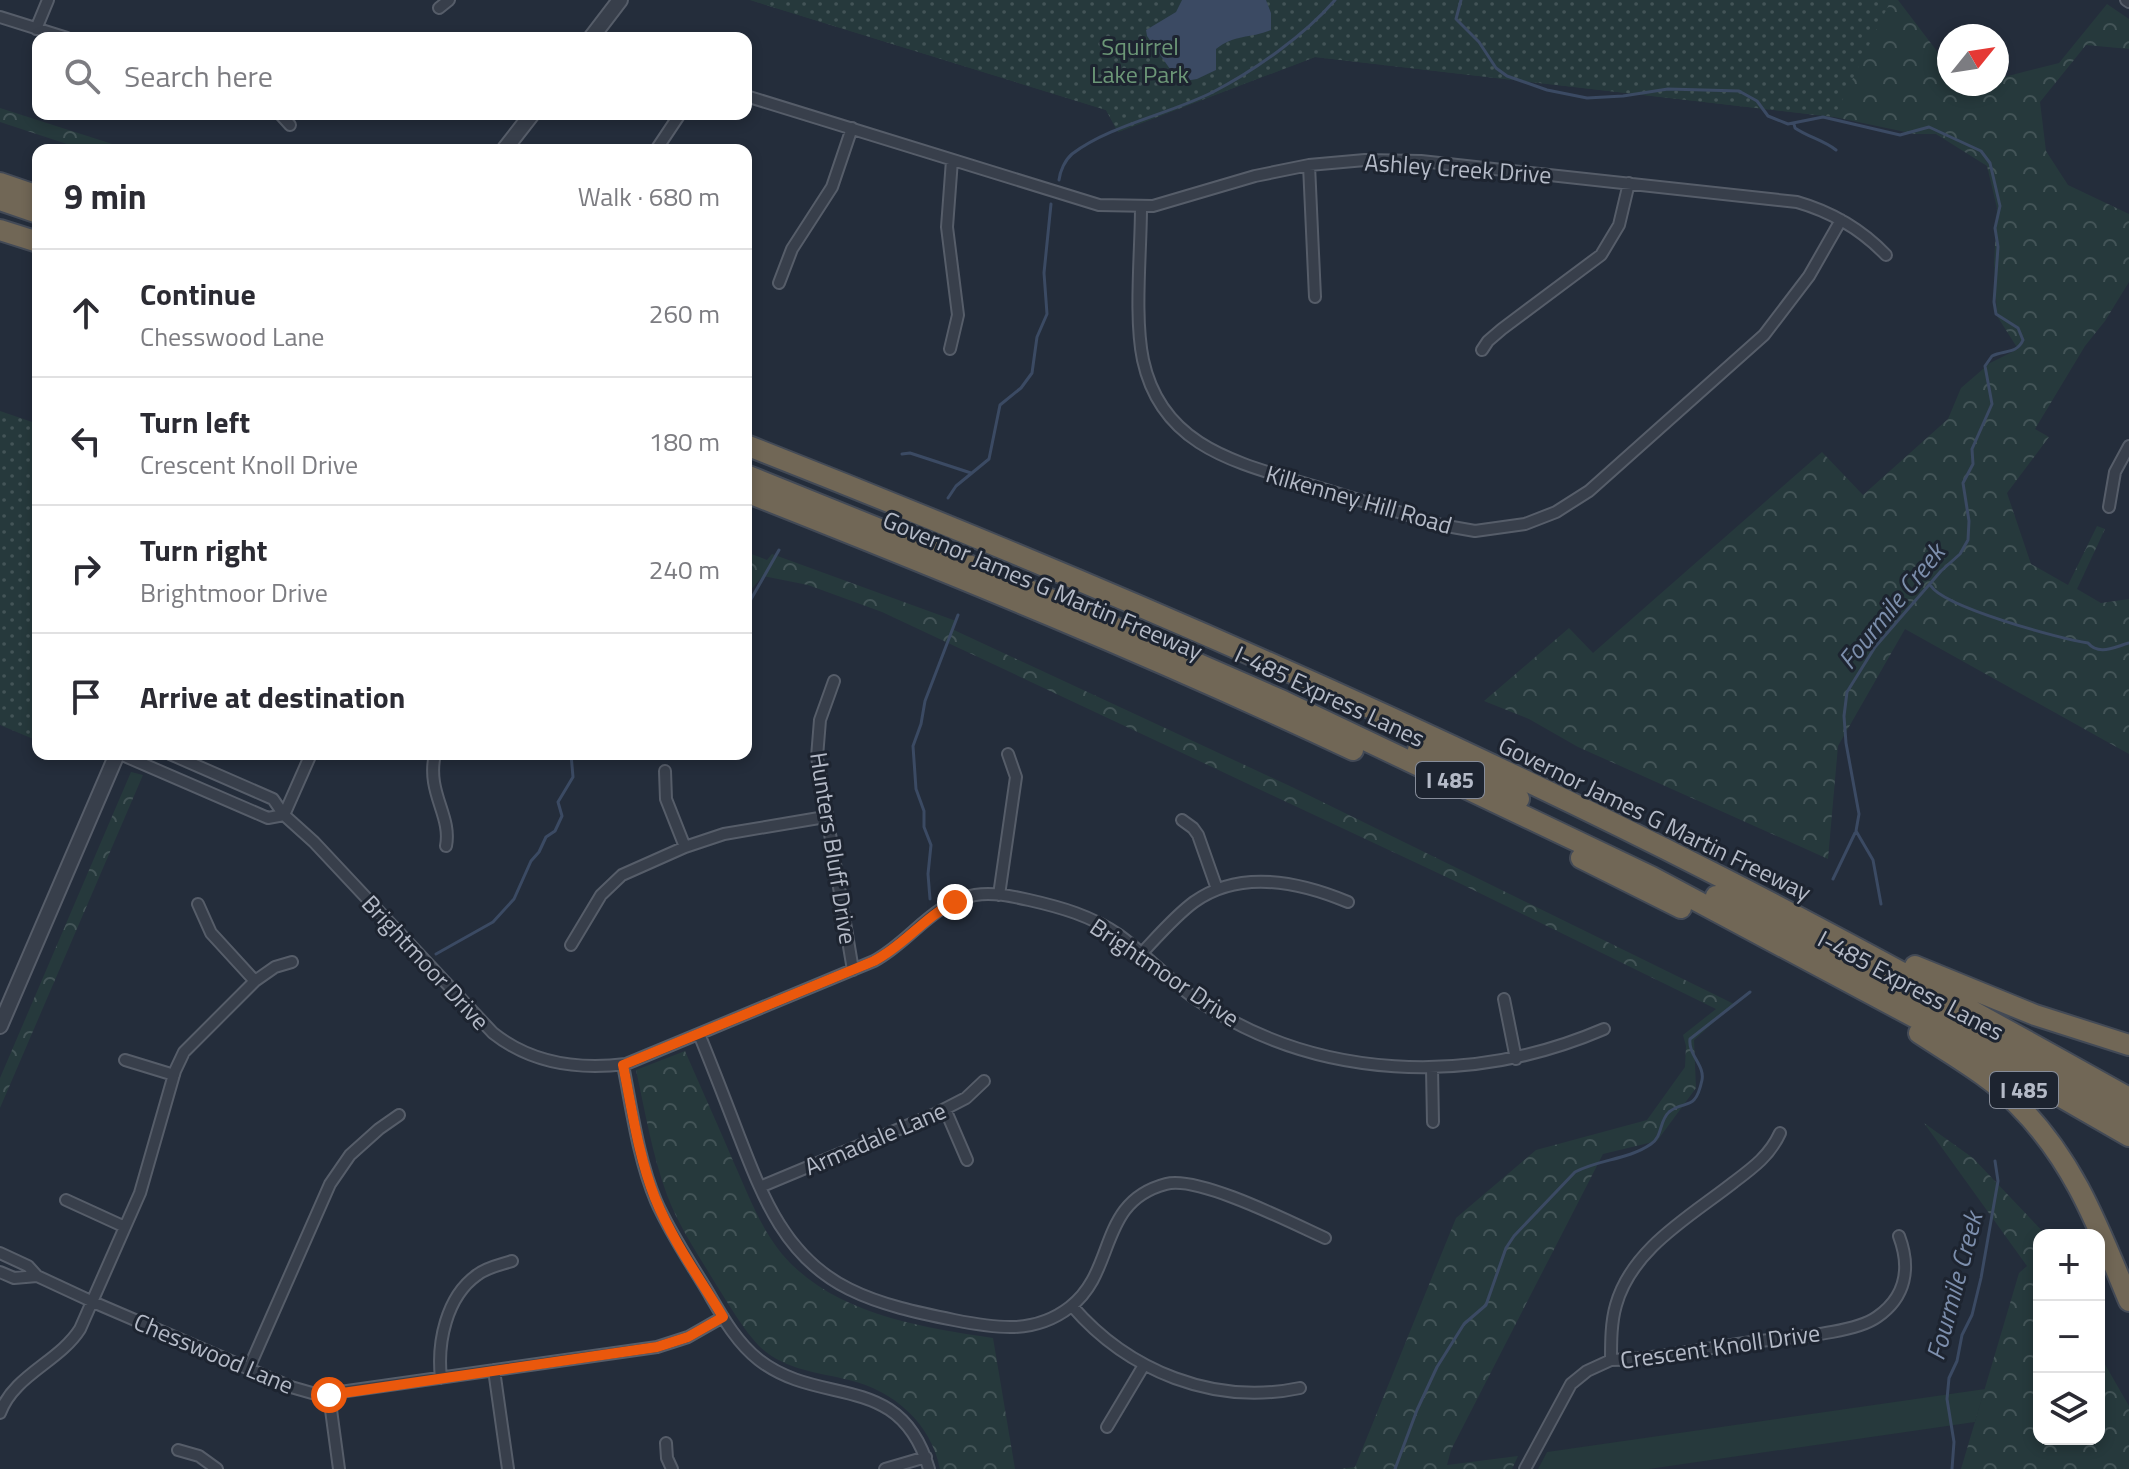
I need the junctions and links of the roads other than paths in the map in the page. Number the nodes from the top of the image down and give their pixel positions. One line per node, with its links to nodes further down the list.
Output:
1 (48, 0): 6 (street)
2 (449, 0): 4 (street)
3 (620, 0): 8 (street)
4 (439, 8)
5 (0, 17): 6 (street)
6 (36, 29): 7 (street)
7 (46, 32)
8 (600, 32)
9 (752, 98): 14 (street, Ashley Creek Drive)
10 (285, 120): 13 (street)
11 (527, 120): 15 (street)
12 (676, 120): 16 (street)
13 (290, 125)
14 (852, 128): 17 (street, Ashley Creek Drive); 31 (street)
15 (509, 144)
16 (660, 144)
17 (952, 160): 24 (street, Ashley Creek Drive); 33 (street)
18 (1309, 165): 19 (street, Ashley Creek Drive); 24 (street, Ashley Creek Drive); 32 (street)
19 (1629, 183): 26 (street, Ashley Creek Drive); 34 (street)
20 (0, 186): 21 (highway)
21 (32, 199)
22 (0, 200): 23 (highway)
23 (32, 201)
24 (1141, 207): 26 (street, Kilkenney Hill Road)
25 (0, 216): 27 (highway)
26 (1841, 220): 30 (street, Ashley Creek Drive)
27 (32, 226)
28 (0, 230): 29 (highway)
29 (32, 240)
30 (1886, 255)
31 (779, 283)
32 (1315, 297)
33 (950, 349)
34 (1482, 350)
35 (2129, 446): 40 (street)
36 (752, 447): 58 (highway, Governor James G Martin Freeway / I 485)
37 (752, 463): 80 (highway, I-485 Express Lanes / I 485)
38 (752, 477): 83 (highway, I-485 Express Lanes / I 485)
39 (752, 494): 68 (highway, Governor James G Martin Freeway / I 485)
40 (2109, 507)
41 (834, 681): 50 (street, Hunters Bluff Drive)
42 (1008, 754): 55 (street)
43 (116, 760): 65 (street)
44 (133, 760): 49 (street)
45 (184, 760): 49 (street, Brightmoor Drive)
46 (308, 760): 49 (street)
47 (434, 760): 52 (street)
48 (665, 771): 53 (street)
49 (284, 815): 73 (street, Brightmoor Drive)
50 (825, 817): 53 (street); 62 (street, Hunters Bluff Drive)
51 (1182, 820): 54 (street)
52 (446, 846)
53 (685, 847): 59 (street)
54 (1217, 889): 56 (street); 60 (street)
55 (999, 895): 60 (street, Brightmoor Drive); 62 (street, Brightmoor Drive)
56 (1348, 902)
57 (198, 904): 63 (street)
58 (1801, 919): 70 (highway); 77 (highway, Governor James G Martin Freeway / I 485)
59 (571, 945)
60 (1141, 954): 74 (street, Brightmoor Drive)
61 (292, 962): 63 (street)
62 (853, 970): 69 (street, Brightmoor Drive)
63 (255, 981): 75 (street)
64 (1504, 999): 71 (street)
65 (5, 1002): 66 (street)
66 (0, 1026)
67 (1604, 1029): 71 (street, Brightmoor Drive)
68 (1919, 1033): 84 (highway, Governor James G Martin Freeway / I 485); 95 (highway)
69 (699, 1034): 73 (street, Brightmoor Drive); 86 (street)
70 (2129, 1045)
71 (1516, 1059): 74 (street, Brightmoor Drive)
72 (125, 1060): 75 (street)
73 (623, 1065): 98 (street)
74 (1432, 1068): 81 (street)
75 (174, 1075): 88 (street)
76 (984, 1081): 78 (street, Armadale Lane)
77 (2129, 1098)
78 (945, 1109): 85 (street); 86 (street, Armadale Lane)
79 (399, 1115): 101 (street)
80 (2129, 1117)
81 (1433, 1122)
82 (1780, 1133): 99 (street)
83 (2129, 1136)
84 (2129, 1146)
85 (967, 1160)
86 (760, 1187): 97 (street)
87 (66, 1200): 88 (street)
88 (125, 1227): 96 (street)
89 (1899, 1236): 99 (street, Crescent Knoll Drive)
90 (1325, 1238): 97 (street)
91 (0, 1253): 94 (street, Chesswood Lane)
92 (512, 1261): 103 (street)
93 (0, 1272): 94 (street, Chesswood Lane)
94 (37, 1276): 96 (street, Chesswood Lane)
95 (2129, 1301)
96 (93, 1302): 101 (street, Chesswood Lane); 106 (street)
97 (1072, 1306): 100 (street)
98 (723, 1317): 102 (street, Chesswood Lane); 111 (street)
99 (1611, 1360): 118 (street, Crescent Knoll Drive)
100 (1144, 1365): 104 (street); 108 (street)
101 (249, 1368): 105 (street, Chesswood Lane)
102 (494, 1370): 103 (street, Chesswood Lane); 114 (street)
103 (441, 1378): 105 (street, Chesswood Lane)
104 (1300, 1388)
105 (329, 1395): 113 (street)
106 (3, 1397): 107 (street)
107 (0, 1413)
108 (1107, 1427)
109 (666, 1443): 115 (street)
110 (178, 1450): 112 (street)
111 (926, 1457): 116 (street); 117 (street)
112 (217, 1469)
113 (339, 1469)
114 (508, 1469)
115 (672, 1469)
116 (885, 1469)
117 (929, 1469)
118 (1525, 1469)

